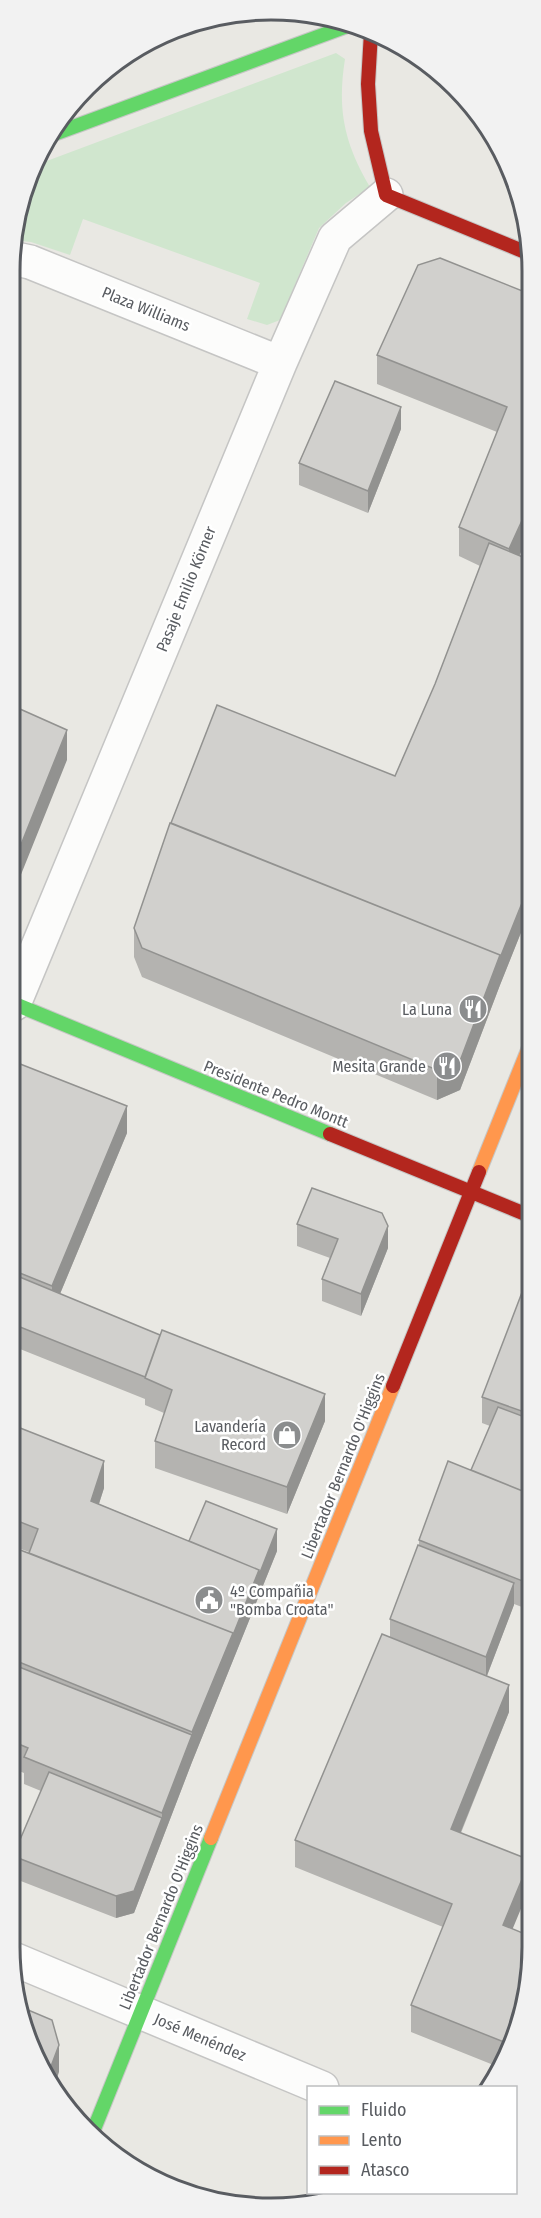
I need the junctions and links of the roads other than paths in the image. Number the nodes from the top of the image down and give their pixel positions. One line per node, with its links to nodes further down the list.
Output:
1 (339, 29): 3 (street)
2 (371, 40): 4 (street)
3 (62, 131)
4 (386, 195): 5 (street); 7 (street, Pasaje Emilio Körner)
5 (521, 250)
6 (20, 260): 7 (street, Plaza Williams)
7 (279, 363): 8 (street, Pasaje Emilio Körner)
8 (20, 984)
9 (20, 1006): 11 (street, Presidente Pedro Montt)
10 (522, 1065): 11 (street, Libertador Bernardo O'Higgins)
11 (471, 1192): 12 (street, Presidente Pedro Montt); 14 (street, Libertador Bernardo O'Higgins)
12 (522, 1213)
13 (20, 1962): 14 (street, José Menéndez)
14 (141, 2012): 15 (street, José Menéndez); 16 (street, Libertador Bernardo O'Higgins)
15 (317, 2086)
16 (95, 2127)

